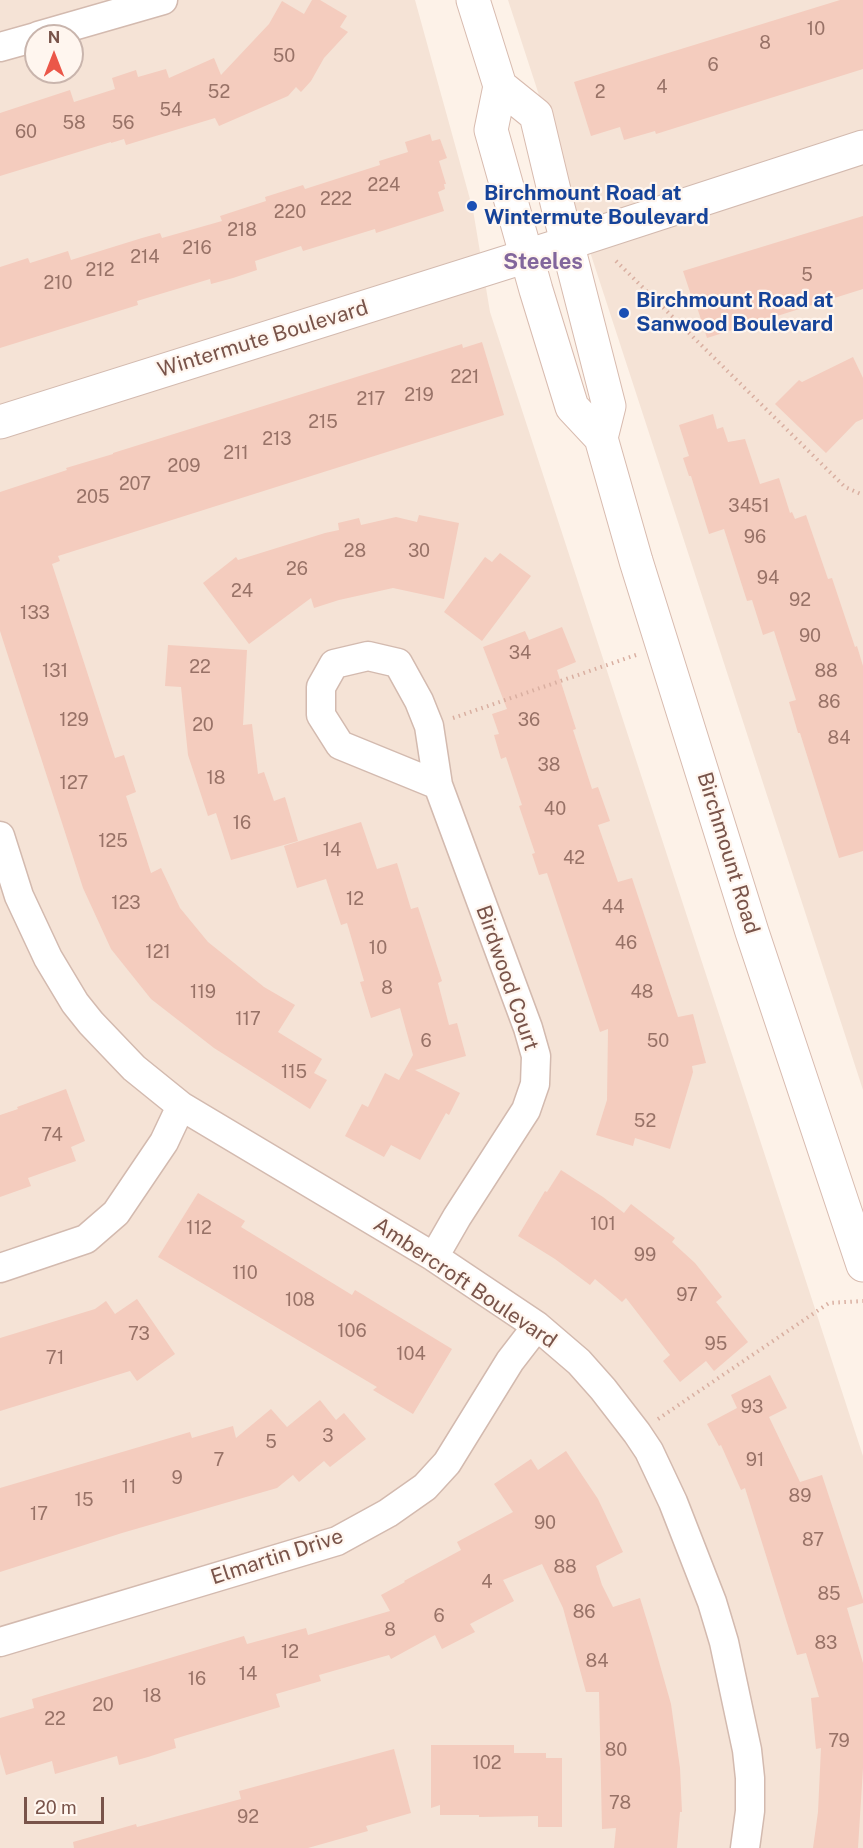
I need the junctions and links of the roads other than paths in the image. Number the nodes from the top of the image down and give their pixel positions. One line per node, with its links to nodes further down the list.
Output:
1 (163, 0): 3 (street)
2 (473, 0): 6 (main road, Birchmount Road)
3 (79, 24)
4 (24, 40): 5 (street)
5 (0, 47)
6 (500, 86): 8 (main road, Birchmount Road); 9 (main road, Birchmount Road)
7 (863, 147): 8 (main road, Wintermute Boulevard)
8 (568, 243): 9 (main road, Wintermute Boulevard); 11 (main road, Birchmount Road)
9 (526, 256): 10 (main road, Wintermute Boulevard); 11 (main road, Birchmount Road)
10 (0, 422)
11 (601, 438): 17 (main road, Birchmount Road)
12 (438, 785): 12 (street, Birdwood Court); 16 (street, Birdwood Court)
13 (0, 836): 14 (street, Ambercroft Boulevard)
14 (9, 899): 15 (street, Ambercroft Boulevard)
15 (181, 1106): 16 (street, Ambercroft Boulevard); 18 (street)
16 (434, 1257): 19 (street, Ambercroft Boulevard)
17 (863, 1265)
18 (0, 1268)
19 (537, 1326): 20 (street, Elmartin Drive); 21 (street, Ambercroft Boulevard)
20 (0, 1642)
21 (745, 1848)

